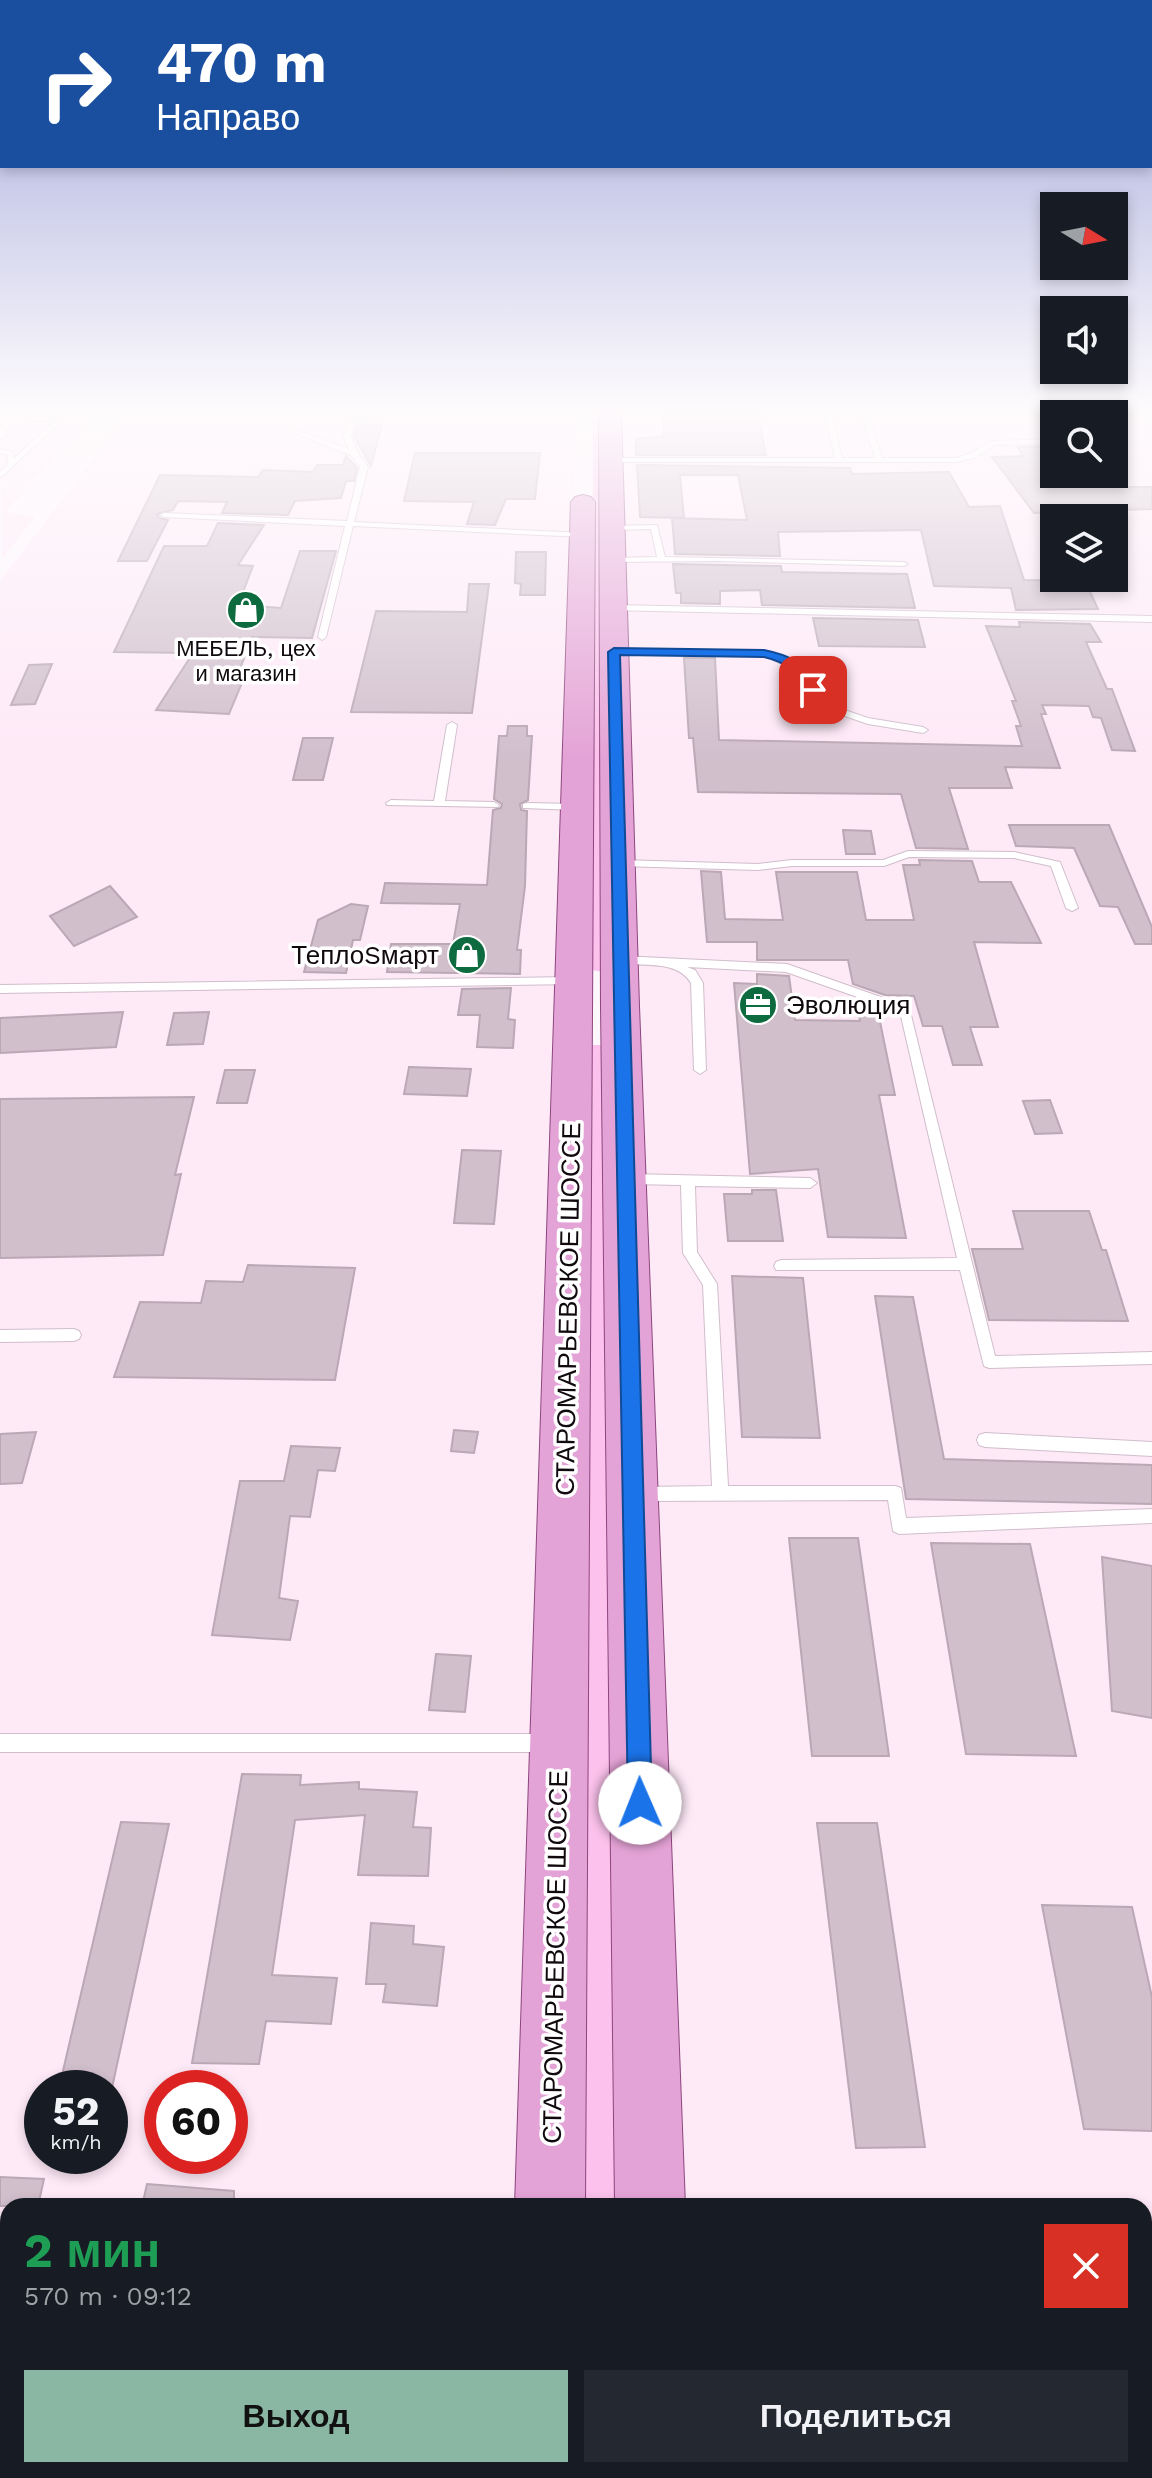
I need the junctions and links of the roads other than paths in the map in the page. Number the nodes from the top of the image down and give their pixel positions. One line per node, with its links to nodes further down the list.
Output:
1 (348, 527): 10 (lane)
2 (388, 527): 5 (lane)
3 (600, 527): 5 (main road, СТАРОМАРЬЕВСКОЕ ШОССЕ)
4 (604, 527): 5 (main road, СТАРОМАРЬЕВСКОЕ ШОССЕ)
5 (602, 541): 6 (lane); 6 (lane); 9 (main road, СТАРОМАРЬЕВСКОЕ ШОССЕ); 17 (main road, СТАРОМАРЬЕВСКОЕ ШОССЕ)
6 (661, 559): 7 (lane)
7 (904, 564)
8 (1152, 619): 9 (lane)
9 (614, 630): 12 (lane); 18 (main road, СТАРОМАРЬЕВСКОЕ ШОССЕ)
10 (322, 637)
11 (452, 725): 14 (lane)
12 (923, 730)
13 (391, 803): 14 (lane)
14 (439, 804): 15 (lane)
15 (494, 805)
16 (527, 806): 17 (lane)
17 (576, 807): 22 (main road, СТАРОМАРЬЕВСКОЕ ШОССЕ)
18 (619, 863): 19 (lane); 20 (main road, СТАРОМАРЬЕВСКОЕ ШОССЕ)
19 (1072, 908)
20 (637, 961): 23 (main road, СТАРОМАРЬЕВСКОЕ ШОССЕ); 24 (lane); 28 (lane)
21 (0, 989): 22 (lane)
22 (575, 994): 23 (main road); 39 (main road, СТАРОМАРЬЕВСКОЕ ШОССЕ)
23 (620, 1006): 25 (main road, СТАРОМАРЬЕВСКОЕ ШОССЕ)
24 (700, 1070)
25 (625, 1179): 26 (lane); 36 (main road, СТАРОМАРЬЕВСКОЕ ШОССЕ)
26 (688, 1180): 27 (lane); 35 (lane)
27 (810, 1183)
28 (966, 1264): 29 (lane); 32 (lane)
29 (781, 1266)
30 (74, 1335): 31 (lane)
31 (0, 1336)
32 (1152, 1358)
33 (985, 1440): 34 (lane)
34 (1152, 1449)
35 (720, 1493): 36 (lane); 37 (lane)
36 (632, 1494): 41 (main road, СТАРОМАРЬЕВСКОЕ ШОССЕ)
37 (1152, 1516)
38 (0, 1743): 39 (lane)
39 (559, 1743): 40 (main road, СТАРОМАРЬЕВСКОЕ ШОССЕ)
40 (550, 2198)
41 (650, 2198)

